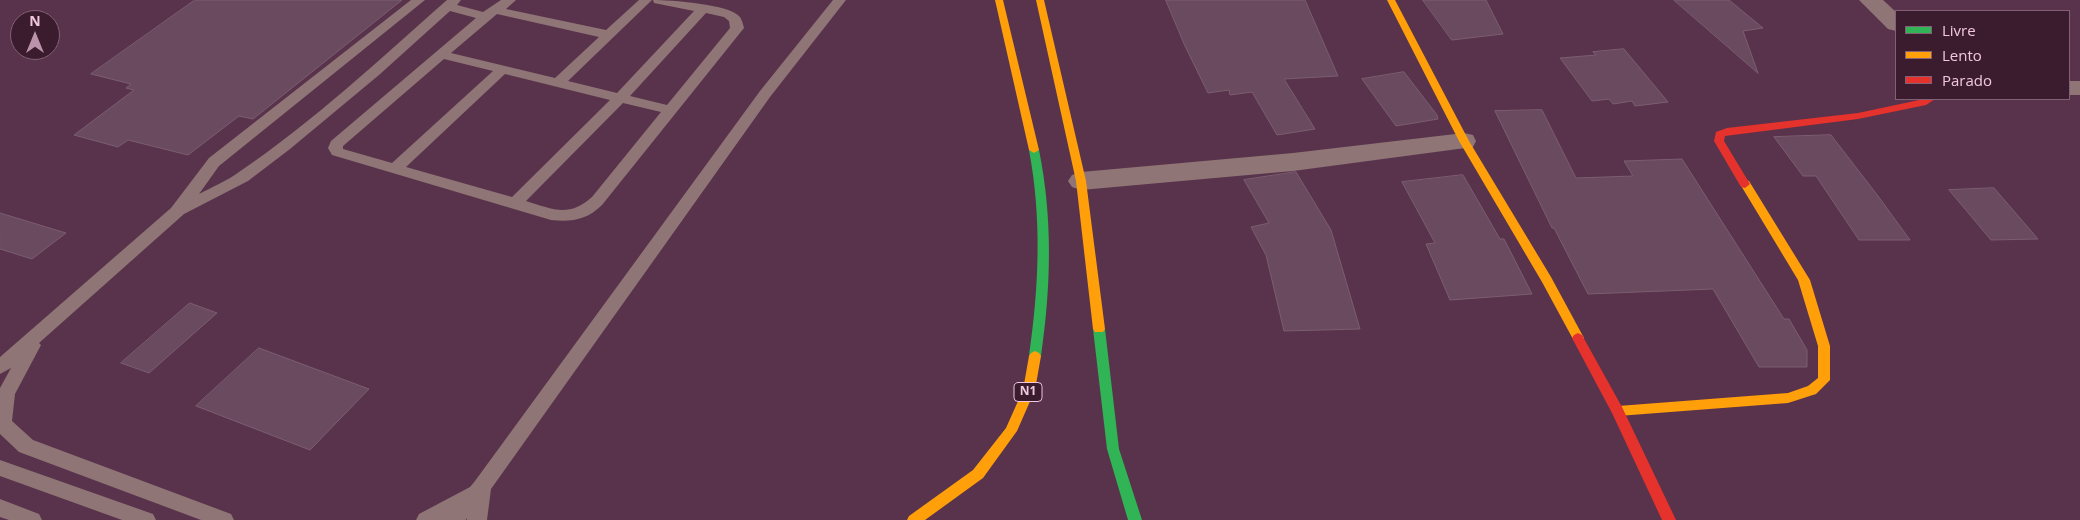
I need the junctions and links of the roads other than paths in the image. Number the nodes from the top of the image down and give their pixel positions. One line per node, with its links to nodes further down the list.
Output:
1 (419, 0): 25 (lane)
2 (510, 0): 12 (lane)
3 (646, 0): 14 (lane)
4 (658, 0): 11 (lane)
5 (840, 0): 30 (lane)
6 (999, 0): 38 (main road, N1)
7 (1391, 0): 21 (main road)
8 (1870, 0): 13 (street)
9 (1041, 1): 23 (main road)
10 (451, 3): 12 (lane); 25 (lane)
11 (703, 9): 18 (lane); 20 (lane)
12 (490, 13): 14 (lane); 15 (lane)
13 (1895, 23)
14 (609, 35): 17 (lane)
15 (440, 54): 16 (lane); 22 (lane)
16 (503, 69): 17 (lane); 22 (lane)
17 (558, 83): 18 (lane)
18 (620, 98): 20 (lane); 24 (lane)
19 (1929, 100): 28 (main road)
20 (670, 110): 24 (lane)
21 (1464, 141): 23 (street); 28 (main road)
22 (396, 168): 24 (lane)
23 (1081, 181): 39 (main road)
24 (516, 203)
25 (177, 212): 26 (lane)
26 (37, 336): 27 (lane); 34 (lane)
27 (0, 368)
28 (1618, 411): 40 (main road)
29 (0, 468): 33 (lane)
30 (482, 487): 35 (lane); 36 (lane); 37 (lane)
31 (0, 508): 32 (lane)
32 (32, 520)
33 (146, 520)
34 (224, 520)
35 (426, 520)
36 (454, 520)
37 (477, 520)
38 (914, 520)
39 (1135, 520)
40 (1669, 520)

